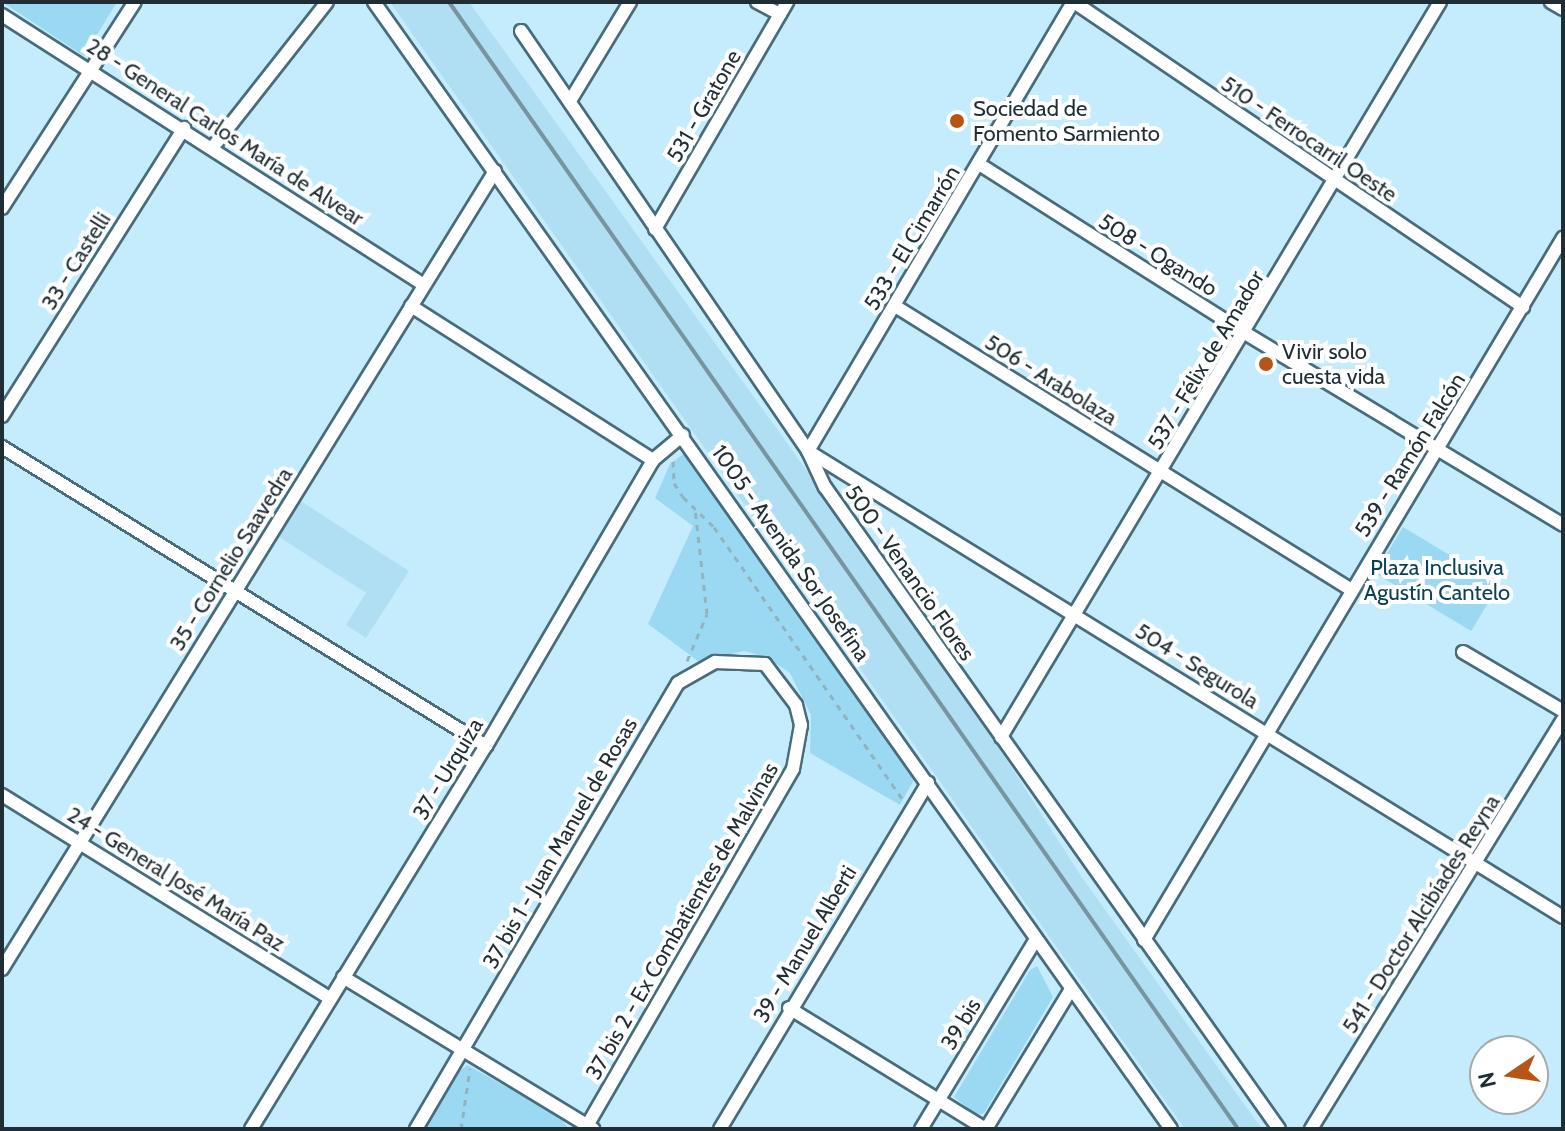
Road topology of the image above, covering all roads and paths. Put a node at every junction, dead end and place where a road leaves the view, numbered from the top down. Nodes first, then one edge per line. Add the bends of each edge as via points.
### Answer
1 (135, 2) edge
2 (327, 2) edge
3 (374, 2) edge
4 (630, 2) edge
5 (757, 2) edge
6 (787, 2) edge
7 (1073, 2) edge
8 (1440, 2) edge
9 (1551, 2) edge
10 (1563, 9) edge
11 (780, 14) junction
12 (2, 15) edge
13 (521, 31) dead end
14 (92, 70) junction
15 (570, 101) junction
16 (184, 128) junction
17 (213, 147) junction
18 (979, 164) junction
19 (495, 171) junction
20 (1336, 183) junction
21 (2, 208) edge
22 (655, 229) junction
23 (1563, 238) edge
24 (424, 285) junction
25 (411, 306) junction
26 (895, 306) junction
27 (1523, 307) junction
28 (1245, 333) junction
29 (2, 416) edge
30 (678, 439) junction
31 (2, 447) edge
32 (808, 451) junction
33 (1437, 451) junction
34 (653, 460) junction
35 (1163, 473) junction
36 (695, 508) junction
37 (1563, 525) edge
38 (1350, 589) junction
39 (234, 591) junction
40 (1078, 615) junction
41 (1463, 652) dead end
42 (678, 683) junction
43 (1563, 711) edge
44 (1563, 720) edge
45 (1267, 734) junction
46 (1001, 737) junction
47 (486, 746) junction
48 (928, 783) junction
49 (2, 795) edge
50 (910, 808) junction
51 (79, 844) junction
52 (1476, 867) junction
53 (1563, 917) edge
54 (1036, 939) junction
55 (1144, 940) junction
56 (2, 969) edge
57 (343, 977) junction
58 (1071, 989) junction
59 (330, 998) junction
60 (789, 1008) junction
61 (467, 1054) junction
62 (939, 1098) junction
63 (588, 1128) edge
64 (251, 1129) edge
65 (416, 1129) edge
66 (461, 1129) edge
67 (720, 1129) edge
68 (921, 1129) edge
69 (986, 1129) edge
70 (1171, 1129) edge
71 (1279, 1129) edge
72 (1311, 1129) edge

1 - 14 street
2 - 17 street
3 - 19 street, 1005 - Avenida Sor Josefina
4 - 15 street
5 - 11 street
6 - 11 street, 531 - Gratone
7 - 18 street, 533 - El Cimarrón
7 - 20 street, 510 - Ferrocarril Oeste
8 - 20 street, 537 - Félix de Amador
9 - 10 street
11 - 22 street, 531 - Gratone
12 - 14 street, 28 - General Carlos María de Alvear
13 - 15 street, 500 - Venancio Flores
14 - 16 street, 28 - General Carlos María de Alvear
14 - 21 street
15 - 22 street, 500 - Venancio Flores
16 - 17 street, 28 - General Carlos María de Alvear
16 - 29 street, 33 - Castelli
17 - 24 street, 28 - General Carlos María de Alvear
18 - 26 street, 533 - El Cimarrón
18 - 28 street, 508 - Ogando
19 - 24 street, 35 - Cornelio Saavedra
19 - 30 street, 1005 - Avenida Sor Josefina
20 - 27 street, 510 - Ferrocarril Oeste
20 - 28 street, 537 - Félix de Amador
22 - 32 street, 500 - Venancio Flores
23 - 27 street, 539 - Ramón Falcón
24 - 25 street, 35 - Cornelio Saavedra
25 - 34 street
25 - 39 street, 35 - Cornelio Saavedra
26 - 32 street, 533 - El Cimarrón
26 - 35 street, 506 - Arabolaza
27 - 33 street, 539 - Ramón Falcón
28 - 33 street, 508 - Ogando
28 - 35 street, 537 - Félix de Amador
30 - 34 street, 37 - Urquiza
30 - 36 path via 674,483
30 - 48 street, 1005 - Avenida Sor Josefina
31 - 39 street
32 - 40 street, 504 - Segurola
32 - 46 street, 500 - Venancio Flores via 825,487
33 - 37 street, 508 - Ogando
33 - 38 street, 539 - Ramón Falcón
34 - 47 street, 37 - Urquiza
35 - 38 street, 506 - Arabolaza
35 - 40 street, 537 - Félix de Amador
36 - 42 path via 707,614
36 - 50 path via 714,527 885,780
38 - 45 street, 539 - Ramón Falcón
39 - 47 street
39 - 51 street, 35 - Cornelio Saavedra
40 - 45 street, 504 - Segurola
40 - 46 street, 537 - Félix de Amador
41 - 43 street
42 - 61 street, 37 bis 1 - Juan Manuel de Rosas
42 - 63 street, 37 bis 2 - Ex Combatientes de Malvinas via 715,662 765,664 784,684 801,725 793,769
44 - 52 street, 541 - Doctor Alcibíades Reyna
45 - 52 street, 504 - Segurola
45 - 55 street, 539 - Ramón Falcón
46 - 55 street, 500 - Venancio Flores
47 - 57 street, 37 - Urquiza
48 - 50 street, 39 - Manuel Alberti
48 - 54 street, 1005 - Avenida Sor Josefina
49 - 51 street, 24 - General José María Paz
50 - 60 street, 39 - Manuel Alberti
51 - 56 street, 35 - Cornelio Saavedra
51 - 59 street, 24 - General José María Paz
52 - 53 street, 504 - Segurola
52 - 72 street, 541 - Doctor Alcibíades Reyna
54 - 58 street, 1005 - Avenida Sor Josefina
54 - 62 street, 39 bis
55 - 71 street, 500 - Venancio Flores
57 - 59 street, 37 - Urquiza
57 - 61 street
58 - 69 street
58 - 70 street, 1005 - Avenida Sor Josefina
59 - 64 street, 37 - Urquiza
60 - 62 street
60 - 67 street, 39 - Manuel Alberti
61 - 63 street
61 - 65 street, 37 bis 1 - Juan Manuel de Rosas
61 - 66 path
62 - 68 street, 39 bis
62 - 69 street

